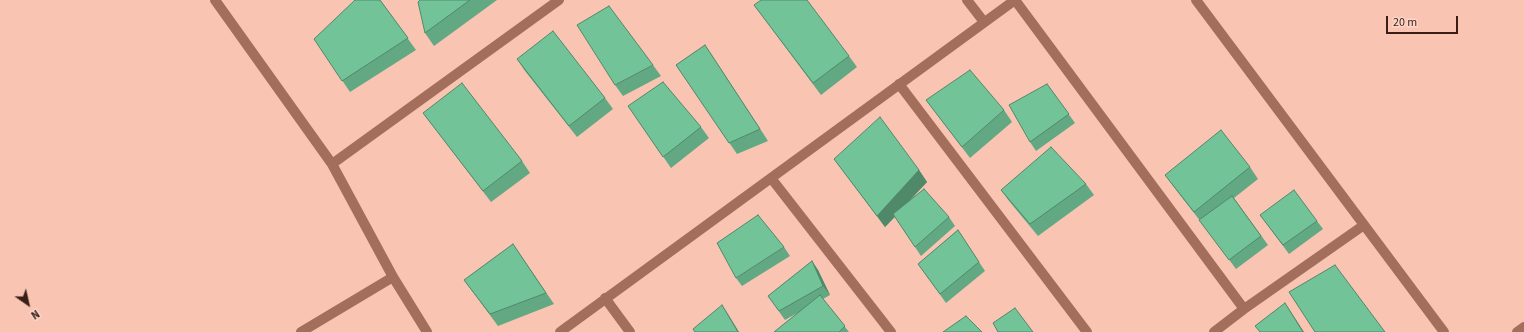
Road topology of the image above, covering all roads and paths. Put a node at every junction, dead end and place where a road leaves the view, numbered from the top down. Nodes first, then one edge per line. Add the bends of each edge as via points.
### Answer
1 (215, 0) edge
2 (559, 0) edge
3 (967, 0) edge
4 (1015, 0) edge
5 (1196, 0) edge
6 (984, 22) junction
7 (899, 84) junction
8 (332, 164) junction
9 (771, 178) junction
10 (1364, 225) junction
11 (394, 277) junction
12 (605, 298) junction
13 (1244, 309) junction
14 (1524, 327) edge
15 (301, 332) edge
16 (427, 332) edge
17 (560, 332) edge
18 (630, 332) edge
19 (891, 332) edge
20 (1087, 332) edge
21 (1214, 332) edge
22 (1444, 332) edge
23 (1517, 332) edge

1 - 8 street
2 - 8 street
3 - 6 street
4 - 6 street
4 - 13 street
5 - 10 street
6 - 7 street
7 - 9 street
7 - 20 street
8 - 11 street
9 - 12 street
9 - 19 street
10 - 13 street
10 - 22 street
11 - 15 street
11 - 16 street
12 - 17 street
12 - 18 street
13 - 21 street
14 - 23 street

